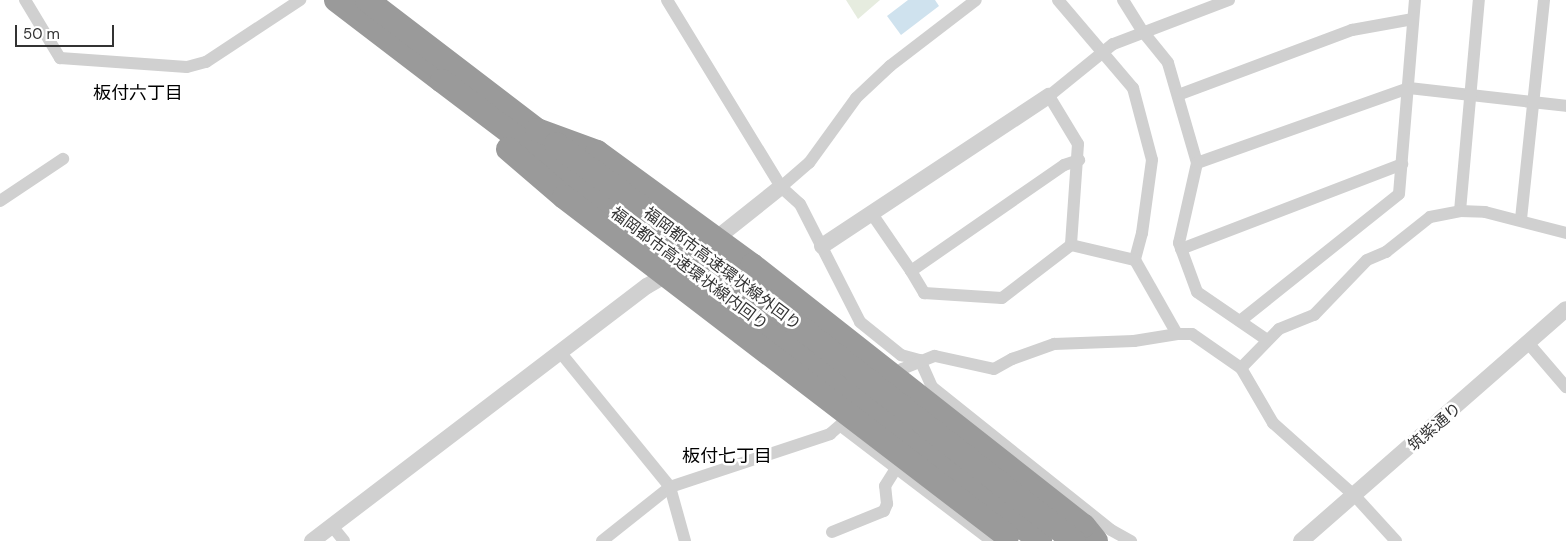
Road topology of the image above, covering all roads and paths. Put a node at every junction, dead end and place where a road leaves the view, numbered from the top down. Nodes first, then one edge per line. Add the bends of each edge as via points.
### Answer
1 (25, 0) edge
2 (300, 0) edge
3 (336, 0) edge
4 (367, 0) edge
5 (668, 0) edge
6 (976, 0) edge
7 (1058, 0) edge
8 (1124, 0) edge
9 (1229, 0) edge
10 (1415, 0) edge
11 (1479, 0) edge
12 (1544, 0) edge
13 (1206, 4) edge
14 (1414, 19) junction
15 (1144, 32) junction
16 (1104, 53) junction
17 (442, 81) junction
18 (1409, 88) junction
19 (1178, 95) junction
20 (1472, 95) junction
21 (1049, 96) junction
22 (1533, 102) junction
23 (1566, 106) edge
24 (63, 159) dead end
25 (1079, 160) junction
26 (1197, 163) junction
27 (1402, 164) junction
28 (781, 187) junction
29 (0, 201) edge
30 (1460, 211) junction
31 (872, 214) junction
32 (1521, 219) junction
33 (1566, 233) edge
34 (1070, 245) junction
35 (822, 246) junction
36 (1181, 249) junction
37 (1135, 260) junction
38 (911, 271) junction
39 (1566, 310) edge
40 (1240, 321) junction
41 (1177, 334) junction
42 (1267, 340) junction
43 (1529, 344) junction
44 (560, 352) junction
45 (920, 360) junction
46 (1241, 368) junction
47 (1566, 387) edge
48 (841, 426) junction
49 (896, 467) junction
50 (670, 487) junction
51 (1355, 496) junction
52 (332, 526) junction
53 (832, 532) dead end
54 (1085, 536) edge
55 (1006, 540) edge
56 (312, 541) edge
57 (344, 541) edge
58 (602, 541) edge
59 (685, 541) edge
60 (1040, 541) edge
61 (1131, 541) edge
62 (1301, 541) edge
63 (1396, 541) edge

1 - 2 street via 60,58 187,67 206,62
3 - 17 highway, 福岡都市高速環状線内回り
4 - 54 highway, 福岡都市高速環状線外回り, bridge
5 - 28 street
6 - 28 street via 890,66 856,98 809,163
7 - 16 street
8 - 15 street
9 - 13 street
10 - 14 street
11 - 20 street
12 - 22 street
13 - 15 street
14 - 18 street
14 - 19 street via 1352,30
15 - 16 street via 1113,44
15 - 19 street via 1168,63
16 - 21 street
16 - 37 street via 1133,88 1152,160
17 - 55 highway, bridge via 518,159 564,197
17 - 60 highway, 福岡都市高速環状線内回り, bridge
18 - 20 street
18 - 26 street
18 - 27 street
19 - 26 street
20 - 22 street
20 - 30 street
21 - 25 street via 1078,144
21 - 31 street
22 - 23 street
22 - 32 street
24 - 29 street
25 - 34 street
25 - 38 street via 1064,165
26 - 36 street via 1179,243
27 - 36 street
27 - 40 street via 1400,194
28 - 35 street via 800,204
28 - 44 street via 694,256 647,286
30 - 32 street
30 - 42 street via 1430,218 1386,252 1367,260 1314,315 1279,329
31 - 35 street
31 - 38 street
32 - 33 street
34 - 37 street
34 - 38 street via 1002,298 924,293
35 - 45 street via 860,322 901,355
36 - 40 street via 1197,292
37 - 41 street
39 - 43 street, 筑紫通り
40 - 42 street
41 - 45 street via 1134,341 1054,344 994,369 935,356
41 - 46 street via 1192,334
42 - 46 street
43 - 47 street
43 - 51 street, 筑紫通り
44 - 50 street
44 - 52 street
45 - 48 street via 902,369
45 - 61 street via 932,387 1111,530
46 - 51 street via 1273,423
48 - 49 street
48 - 50 street via 830,434
49 - 53 street via 885,486 887,504 884,511
49 - 55 street
50 - 58 street
50 - 59 street
51 - 62 street, 筑紫通り
51 - 63 street
52 - 56 street
52 - 57 street

